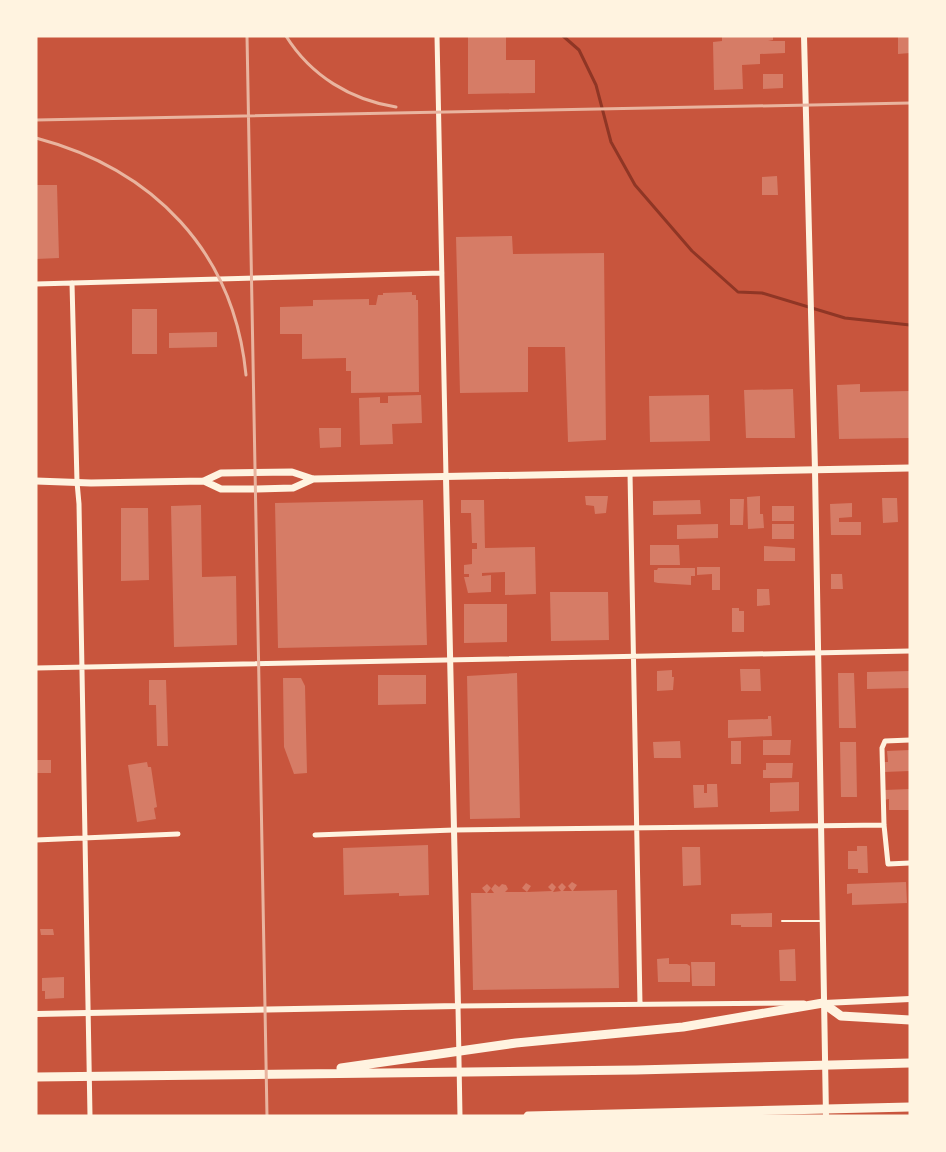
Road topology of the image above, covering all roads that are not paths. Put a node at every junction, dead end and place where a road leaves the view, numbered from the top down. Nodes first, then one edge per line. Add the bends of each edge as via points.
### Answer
1 (437, 36) edge
2 (804, 36) edge
3 (442, 273) junction
4 (72, 283) junction
5 (36, 284) edge
6 (910, 468) edge
7 (815, 470) junction
8 (630, 473) junction
9 (447, 477) junction
10 (313, 479) junction
11 (36, 481) edge
12 (204, 481) junction
13 (77, 482) junction
14 (910, 651) edge
15 (818, 652) junction
16 (634, 656) junction
17 (450, 660) junction
18 (82, 667) junction
19 (36, 668) edge
20 (910, 740) edge
21 (820, 825) junction
22 (884, 825) junction
23 (638, 828) junction
24 (454, 830) junction
25 (178, 834) dead end
26 (315, 835) dead end
27 (86, 839) junction
28 (36, 840) edge
29 (910, 864) edge
30 (782, 921) dead end
31 (822, 921) junction
32 (910, 999) edge
33 (823, 1003) junction
34 (640, 1004) junction
35 (458, 1006) junction
36 (36, 1014) edge
37 (88, 1014) junction
38 (910, 1020) edge
39 (910, 1063) edge
40 (303, 1073) junction
41 (36, 1077) edge
42 (910, 1107) edge
43 (90, 1116) edge
44 (460, 1116) edge
45 (528, 1116) edge
46 (826, 1116) edge

1 - 3 street
2 - 7 street
3 - 4 street
3 - 9 street
4 - 5 street
4 - 13 street
6 - 7 main road
7 - 8 main road
7 - 15 street
8 - 9 main road
8 - 16 street
9 - 10 main road
9 - 17 street
10 - 12 main road via 292,472 221,473
10 - 12 main road via 293,488 257,489 221,489
11 - 13 main road
12 - 13 main road
13 - 18 street
14 - 15 street
15 - 16 street
15 - 21 street
16 - 17 street
16 - 23 street
17 - 18 street
17 - 24 street
18 - 19 street
18 - 27 street
20 - 22 street via 885,741 882,748
21 - 22 street
21 - 23 street
21 - 31 street
22 - 29 street via 888,864
23 - 24 street
23 - 34 street
24 - 26 street
24 - 35 street
25 - 27 street
27 - 28 street
27 - 37 street
30 - 31 lane
31 - 33 street
32 - 33 street
33 - 34 street
33 - 38 highway via 841,1016
33 - 40 highway via 683,1027 516,1043
33 - 46 street
34 - 35 street
35 - 37 street
35 - 44 street
36 - 37 street
37 - 43 street
39 - 40 highway
40 - 41 highway
42 - 45 highway

